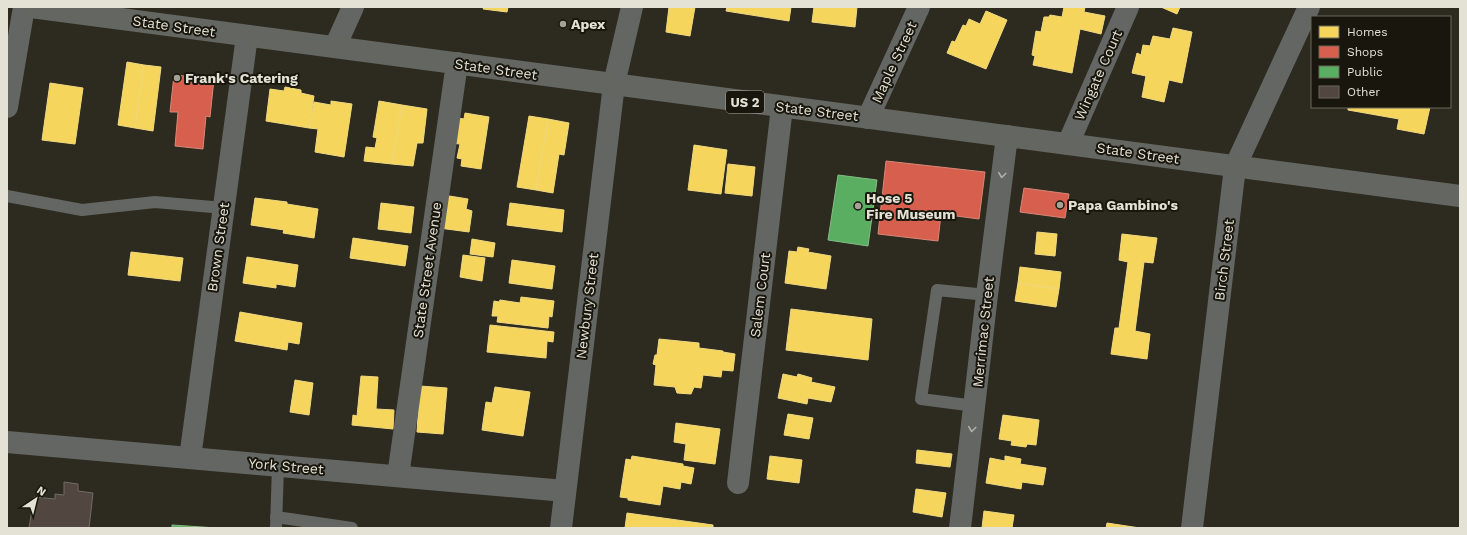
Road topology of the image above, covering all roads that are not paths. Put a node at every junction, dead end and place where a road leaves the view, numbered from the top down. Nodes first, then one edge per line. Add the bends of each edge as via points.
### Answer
1 (24, 7) edge
2 (31, 7) edge
3 (352, 7) edge
4 (632, 7) edge
5 (920, 7) edge
6 (1309, 7) edge
7 (1124, 8) edge
8 (75, 10) edge
9 (247, 36) junction
10 (335, 47) junction
11 (457, 64) junction
12 (614, 84) junction
13 (7, 107) edge
14 (782, 107) junction
15 (868, 118) junction
16 (1007, 136) junction
17 (1068, 144) junction
18 (1235, 167) junction
19 (7, 196) edge
20 (1460, 196) edge
21 (224, 208) junction
22 (987, 295) junction
23 (974, 406) junction
24 (7, 442) edge
25 (190, 458) junction
26 (278, 466) junction
27 (398, 476) junction
28 (738, 483) dead end
29 (565, 491) junction
30 (276, 523) edge
31 (315, 525) edge
32 (352, 528) edge
33 (560, 528) edge
34 (960, 528) edge
35 (1192, 528) edge

1 - 13 street
2 - 8 main road, State Street / US 2
3 - 10 street
4 - 12 street, Newbury Street
5 - 15 street, Maple Street
6 - 18 street, Birch Street
7 - 17 street, Wingate Court
8 - 9 main road, State Street / US 2
9 - 10 main road, State Street / US 2
9 - 21 street, Brown Street
10 - 11 main road, State Street / US 2
11 - 12 main road, State Street / US 2
11 - 27 street, State Street Avenue
12 - 14 main road, State Street / US 2
12 - 29 street, Newbury Street
14 - 15 main road, State Street / US 2
14 - 28 street, Salem Court
15 - 16 main road, State Street / US 2
16 - 17 main road, State Street / US 2
16 -> 22 street, Merrimac Street
17 - 18 main road, State Street / US 2
18 - 20 main road, State Street / US 2
18 - 35 street, Birch Street
19 - 21 lane via 82,210 155,202
21 - 25 street, Brown Street
22 - 23 street, Merrimac Street
22 - 23 lane via 937,290 921,399
23 -> 34 street, Merrimac Street
24 - 25 street, York Street
25 - 26 street, York Street
26 - 27 street, York Street
26 - 30 lane
27 - 29 street, York Street
29 - 33 street, Newbury Street
30 - 31 lane
31 - 32 lane

